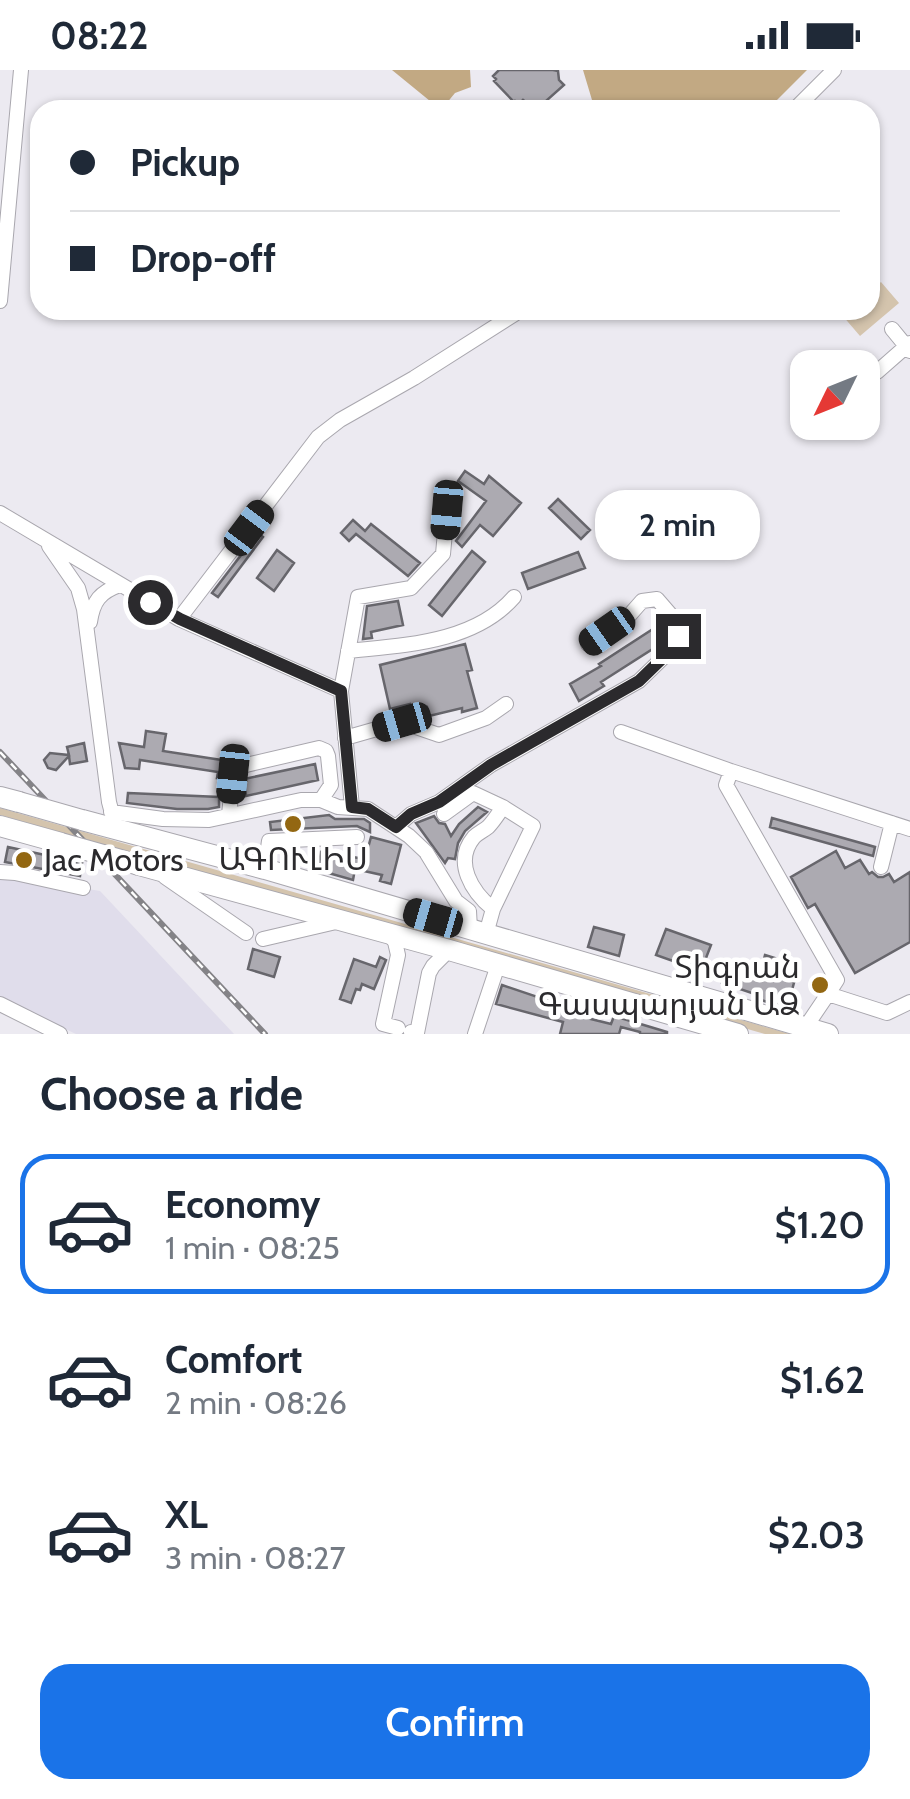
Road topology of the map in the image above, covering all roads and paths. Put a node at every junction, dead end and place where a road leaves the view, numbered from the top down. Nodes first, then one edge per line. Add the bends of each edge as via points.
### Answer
1 (21, 70) edge
2 (834, 70) edge
3 (804, 100) edge
4 (0, 216) edge
5 (6, 243) junction
6 (0, 302) edge
7 (505, 320) edge
8 (892, 330) dead end
9 (909, 347) edge
10 (880, 370) edge
11 (447, 510) dead end
12 (0, 513) edge
13 (44, 539) junction
14 (120, 585) junction
15 (514, 597) dead end
16 (180, 619) junction
17 (89, 632) junction
18 (588, 644) dead end
19 (348, 651) junction
20 (341, 691) junction
21 (506, 704) dead end
22 (620, 732) dead end
23 (345, 738) junction
24 (731, 771) junction
25 (9, 799) edge
26 (320, 800) junction
27 (110, 807) junction
28 (352, 807) junction
29 (504, 807) junction
30 (229, 814) junction
31 (444, 814) dead end
32 (82, 820) junction
33 (892, 823) junction
34 (396, 827) junction
35 (2, 828) edge
36 (910, 829) edge
37 (127, 832) junction
38 (357, 837) dead end
39 (146, 867) junction
40 (881, 867) dead end
41 (266, 869) junction
42 (0, 872) edge
43 (83, 888) dead end
44 (493, 909) junction
45 (340, 921) junction
46 (478, 932) junction
47 (246, 933) dead end
48 (388, 934) junction
49 (263, 939) dead end
50 (449, 950) junction
51 (498, 965) junction
52 (828, 994) junction
53 (0, 1004) edge
54 (909, 1004) edge
55 (805, 1028) junction
56 (405, 1030) edge
57 (60, 1034) edge
58 (475, 1034) edge
59 (738, 1034) edge
60 (828, 1034) edge

1 - 5 street
2 - 3 street
4 - 5 street
5 - 6 street
7 - 16 street via 318,437
8 - 9 street
9 - 10 street
11 - 19 street via 443,554 411,588 358,597
12 - 13 street
13 - 14 street
13 - 17 street via 78,588
14 - 16 street
14 - 17 street via 94,602
15 - 19 street via 472,626 426,642
16 - 20 street
17 - 27 street
18 - 34 street via 642,601 658,600 676,621 673,648 639,681
19 - 20 street
20 - 23 street
21 - 23 street via 439,734 402,722
22 - 24 street
23 - 28 street
24 - 33 street
24 - 52 street via 726,786 837,980
25 - 32 highway, bridge
26 - 28 street
26 - 30 street
26 - 30 street via 330,784 328,756 320,748 234,770
27 - 30 street via 163,819
27 - 32 street
27 - 37 street
28 - 34 street
29 - 31 street via 473,793
29 - 44 street via 533,826
29 - 44 street via 464,857 477,896
32 - 37 highway
33 - 36 street
33 - 40 street
34 - 46 street via 426,852
35 - 39 highway, bridge
37 - 41 highway
38 - 41 street via 269,841
39 - 45 highway
39 - 47 street
41 - 46 highway
42 - 43 street
44 - 46 street
45 - 48 highway
45 - 49 street
46 - 55 highway
48 - 50 highway
48 - 56 street via 398,954 383,1024
50 - 51 highway
50 - 56 street via 429,973 416,1033
51 - 58 street
51 - 59 highway
52 - 54 street via 887,1012
52 - 55 street
53 - 57 street
55 - 60 highway

